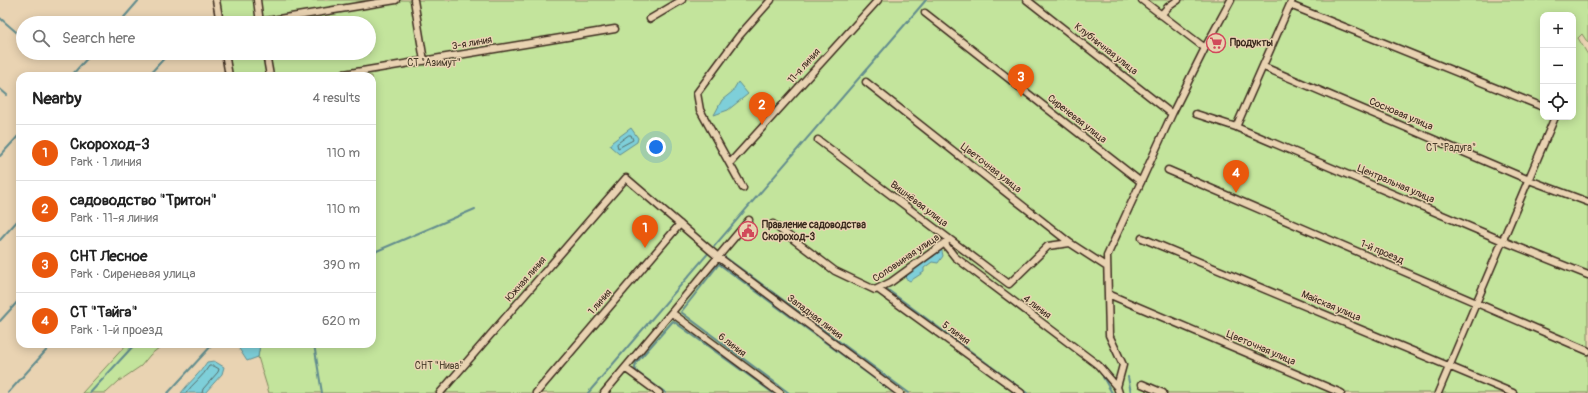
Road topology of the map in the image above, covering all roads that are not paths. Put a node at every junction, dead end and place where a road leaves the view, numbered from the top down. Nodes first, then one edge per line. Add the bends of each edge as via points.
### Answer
1 (216, 0) edge
2 (257, 0) edge
3 (396, 0) edge
4 (414, 0) edge
5 (682, 0) edge
6 (771, 0) edge
7 (878, 0) edge
8 (1027, 0) edge
9 (1142, 0) edge
10 (1178, 0) edge
11 (1231, 0) edge
12 (1291, 2) edge
13 (925, 13) dead end
14 (1161, 15) junction
15 (219, 16) edge
16 (259, 16) edge
17 (297, 16) edge
18 (650, 18) dead end
19 (614, 29) dead end
20 (1205, 48) junction
21 (226, 60) edge
22 (267, 60) edge
23 (424, 61) junction
24 (1264, 67) junction
25 (228, 72) edge
26 (269, 72) edge
27 (357, 72) edge
28 (866, 82) dead end
29 (1540, 106) edge
30 (1172, 114) junction
31 (1196, 114) dead end
32 (1554, 120) edge
33 (1236, 127) junction
34 (818, 140) dead end
35 (730, 163) junction
36 (1168, 170) dead end
37 (626, 178) joint
38 (1529, 180) junction
39 (1141, 182) junction
40 (743, 188) dead end
41 (1588, 202) edge
42 (749, 220) dead end
43 (680, 224) junction
44 (772, 224) dead end
45 (1142, 238) dead end
46 (951, 240) junction
47 (1503, 241) junction
48 (944, 243) junction
49 (1070, 243) junction
50 (718, 256) junction
51 (1107, 267) junction
52 (1588, 275) edge
53 (879, 290) junction
54 (1108, 294) junction
55 (1476, 303) junction
56 (672, 313) junction
57 (1588, 351) edge
58 (1449, 366) junction
59 (625, 368) junction
60 (1142, 384) dead end
61 (1118, 390) edge
62 (440, 393) edge
63 (536, 393) edge
64 (604, 393) edge
65 (659, 393) edge
66 (780, 393) edge
67 (900, 393) edge
68 (1021, 393) edge
69 (1163, 393) edge
70 (1341, 393) edge
71 (1438, 393) edge
72 (1513, 393) edge

1 - 15 street
2 - 16 street
3 - 17 street
4 - 23 street
5 - 18 street
6 - 35 street via 697,93 700,110
7 - 35 street, 11-я линия
8 - 30 street, Клубничная улица
9 - 14 street
10 - 14 street
11 - 20 street
12 - 24 street
12 - 29 street
13 - 39 street, Сиреневая улица
14 - 20 street
19 - 23 street, 3-я линия
20 - 30 street
21 - 25 street
22 - 26 street
23 - 27 street, 3-я линия
24 - 33 street
24 - 38 street, Сосновая улица
28 - 49 street, Цветочная улица
30 - 39 street
31 - 33 street, Центральная улица
32 - 38 street
33 - 47 street, Центральная улица
34 - 46 street, Вишнёвая улица
35 - 40 street
36 - 55 street, 1-й проезд
37 - 43 street, Западная линия
37 - 62 street, Южная линия
38 - 41 street, Сосновая улица
38 - 47 street
39 - 51 street via 1114,239
42 - 50 street
43 - 50 street, Западная линия
43 - 63 street, 1 линия
44 - 53 street, Соловьиная улица via 835,271
45 - 58 street, Майская улица
46 - 48 street, Соловьиная улица
46 - 49 street, Вишнёвая улица via 1009,284 1048,246
47 - 52 street, Центральная улица
47 - 55 street
48 - 53 street, Соловьиная улица
48 - 61 street, 4 линия via 955,257 1098,365
49 - 51 street, Цветочная улица
50 - 56 street
50 - 67 street, Западная линия
51 - 54 street
53 - 68 street, 5 линия
54 - 61 street via 1109,335 1122,365
54 - 70 street, Цветочная улица
55 - 57 street, 1-й проезд
55 - 58 street
56 - 59 street
56 - 66 street, 6 линия
58 - 71 street
58 - 72 street, Майская улица
59 - 64 street
59 - 65 street
60 - 69 street

